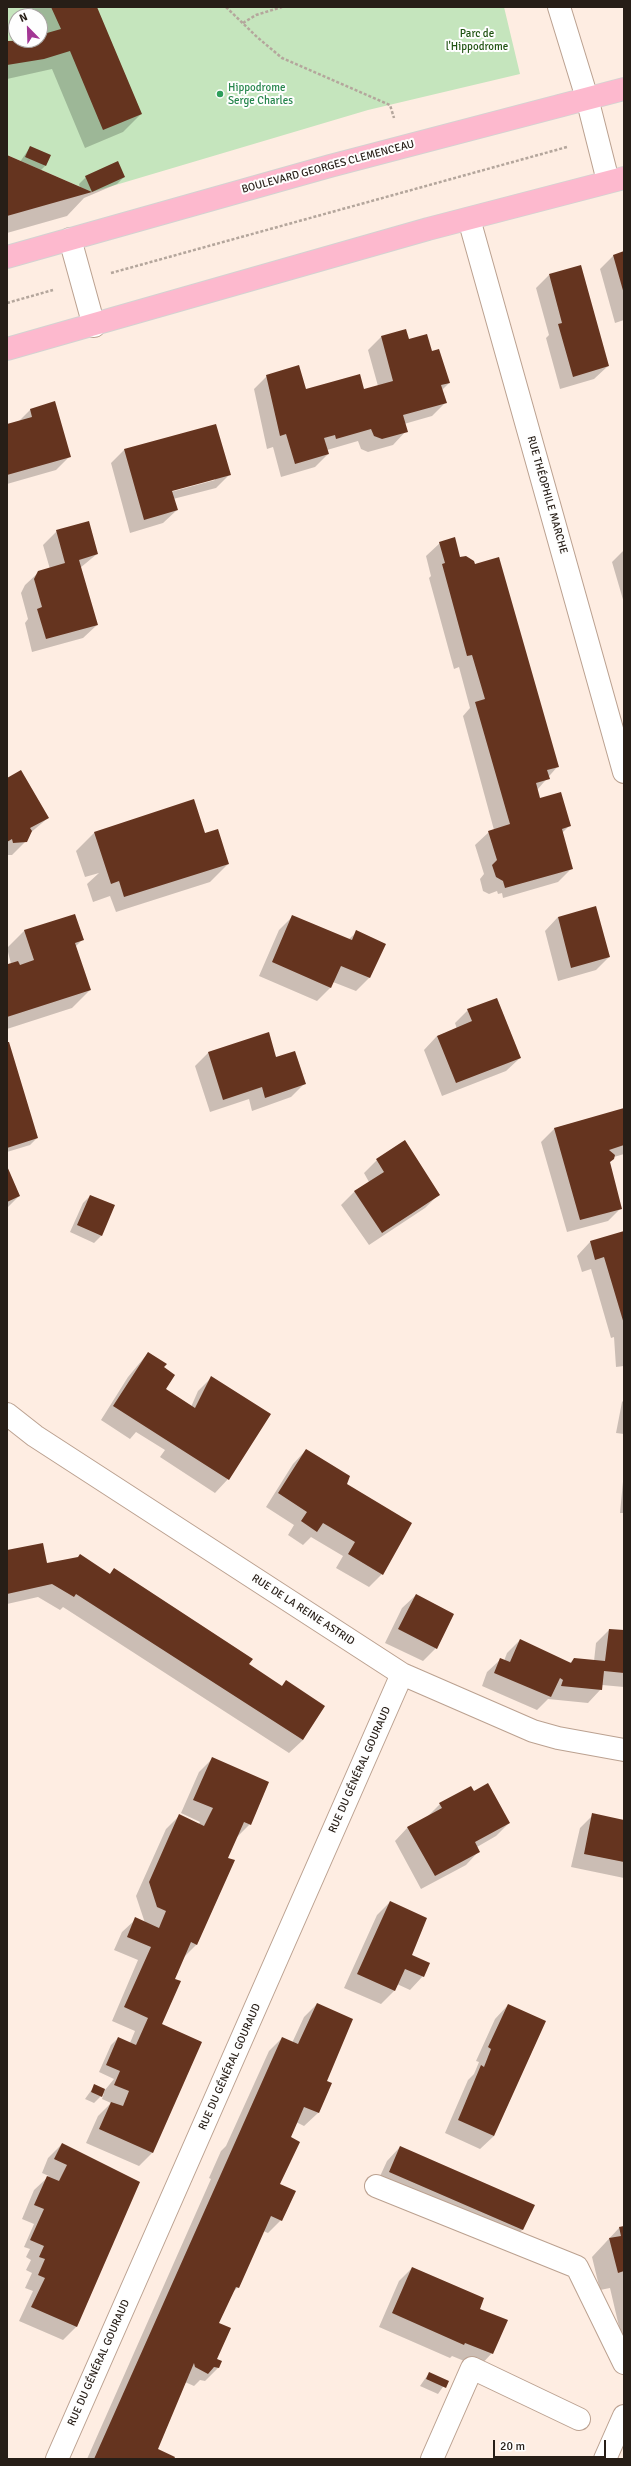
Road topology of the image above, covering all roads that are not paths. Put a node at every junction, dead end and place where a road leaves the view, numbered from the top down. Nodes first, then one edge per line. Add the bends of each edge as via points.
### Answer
1 (559, 7) edge
2 (624, 89) edge
3 (587, 98) junction
4 (616, 179) edge
5 (469, 219) junction
6 (70, 239) junction
7 (7, 257) edge
8 (94, 326) junction
9 (7, 350) edge
10 (624, 772) edge
11 (7, 1414) edge
12 (402, 1674) junction
13 (624, 1750) edge
14 (376, 2186) dead end
15 (624, 2363) edge
16 (624, 2416) edge
17 (579, 2419) dead end
18 (57, 2459) edge
19 (432, 2459) edge
20 (605, 2459) edge

1 - 3 street
2 - 3 main road, BOULEVARD GEORGES CLEMENCEAU
3 - 4 street via 597,139
3 - 6 main road, BOULEVARD GEORGES CLEMENCEAU
4 - 5 main road
5 - 8 main road
5 - 10 street, RUE THÉOPHILE MARCHE
6 - 7 main road, BOULEVARD GEORGES CLEMENCEAU
6 - 8 street
8 - 9 main road
11 - 12 street, RUE DE LA REINE ASTRID via 35,1436
12 - 13 street, RUE DE LA REINE ASTRID via 534,1731
12 - 18 street, RUE DU GÉNÉRAL GOURAUD
14 - 15 street via 577,2267
16 - 20 street
17 - 19 street via 472,2368

